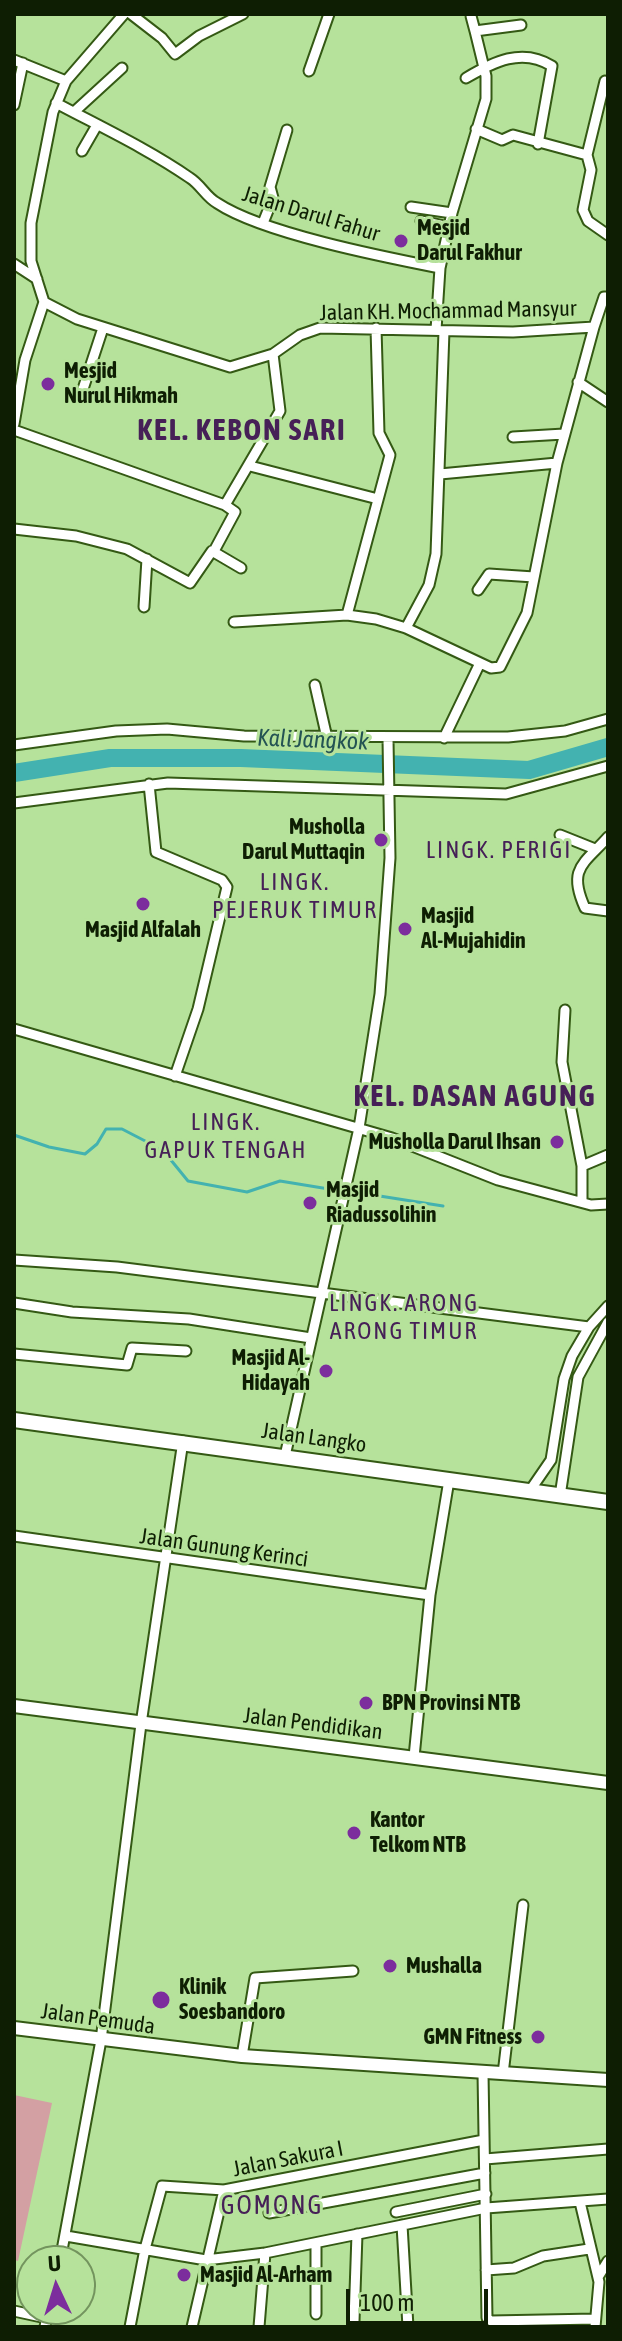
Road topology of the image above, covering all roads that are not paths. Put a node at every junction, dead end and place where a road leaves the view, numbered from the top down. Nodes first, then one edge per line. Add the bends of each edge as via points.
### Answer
1 (124, 14) edge
2 (131, 14) edge
3 (243, 14) edge
4 (329, 14) edge
5 (471, 16) dead end
6 (521, 25) dead end
7 (475, 31) junction
8 (19, 62) edge
9 (484, 66) junction
10 (122, 68) dead end
11 (309, 71) dead end
12 (466, 78) dead end
13 (66, 81) junction
14 (605, 81) dead end
15 (56, 103) junction
16 (14, 105) edge
17 (74, 112) junction
18 (97, 125) junction
19 (476, 129) junction
20 (287, 130) dead end
21 (538, 144) junction
22 (82, 151) dead end
23 (587, 155) junction
24 (411, 207) dead end
25 (452, 213) junction
26 (421, 221) dead end
27 (263, 223) junction
28 (449, 227) junction
29 (608, 235) edge
30 (14, 264) edge
31 (440, 268) junction
32 (37, 279) junction
33 (608, 297) edge
34 (44, 302) junction
35 (594, 327) junction
36 (103, 328) junction
37 (376, 328) junction
38 (440, 330) junction
39 (273, 354) junction
40 (578, 382) junction
41 (83, 389) dead end
42 (608, 402) edge
43 (14, 427) edge
44 (564, 434) junction
45 (513, 437) dead end
46 (557, 463) junction
47 (250, 466) junction
48 (440, 474) junction
49 (378, 499) junction
50 (225, 505) junction
51 (14, 529) edge
52 (214, 551) junction
53 (147, 559) junction
54 (241, 568) dead end
55 (534, 577) junction
56 (478, 590) dead end
57 (144, 607) dead end
58 (347, 615) junction
59 (234, 622) dead end
60 (406, 628) junction
61 (480, 663) junction
62 (315, 685) dead end
63 (608, 719) edge
64 (327, 738) junction
65 (444, 738) junction
66 (388, 739) junction
67 (14, 745) edge
68 (608, 766) edge
69 (149, 784) junction
70 (389, 789) junction
71 (14, 803) edge
72 (560, 835) dead end
73 (608, 837) edge
74 (595, 849) junction
75 (608, 911) edge
76 (565, 1010) dead end
77 (14, 1029) edge
78 (175, 1076) junction
79 (359, 1128) junction
80 (608, 1155) edge
81 (582, 1166) junction
82 (582, 1201) junction
83 (608, 1204) edge
84 (14, 1260) edge
85 (319, 1293) junction
86 (14, 1303) edge
87 (608, 1306) edge
88 (608, 1322) edge
89 (589, 1327) junction
90 (311, 1338) junction
91 (186, 1351) dead end
92 (14, 1354) edge
93 (14, 1420) edge
94 (183, 1441) junction
95 (285, 1456) junction
96 (449, 1480) junction
97 (529, 1492) junction
98 (560, 1496) junction
99 (608, 1502) edge
100 (14, 1536) edge
101 (165, 1558) junction
102 (430, 1595) junction
103 (14, 1706) edge
104 (141, 1724) junction
105 (414, 1757) junction
106 (608, 1783) edge
107 (523, 1905) dead end
108 (353, 1971) dead end
109 (14, 2028) edge
110 (101, 2040) junction
111 (242, 2056) junction
112 (483, 2073) junction
113 (503, 2074) junction
114 (608, 2080) edge
115 (484, 2140) junction
116 (608, 2149) edge
117 (485, 2159) junction
118 (485, 2173) junction
119 (224, 2190) junction
120 (486, 2194) junction
121 (608, 2199) edge
122 (580, 2202) junction
123 (486, 2208) junction
124 (396, 2212) dead end
125 (269, 2213) dead end
126 (402, 2225) junction
127 (357, 2234) junction
128 (66, 2236) junction
129 (316, 2243) junction
130 (64, 2245) edge
131 (145, 2249) junction
132 (589, 2249) junction
133 (265, 2253) junction
134 (206, 2260) junction
135 (608, 2261) edge
136 (486, 2270) junction
137 (602, 2280) edge
138 (316, 2314) dead end
139 (354, 2321) dead end
140 (595, 2323) edge
141 (130, 2327) edge
142 (192, 2327) edge
143 (259, 2327) edge
144 (408, 2327) edge

1 - 13 street
2 - 3 street via 175,54
4 - 11 street
5 - 7 street
6 - 7 street
7 - 9 street
8 - 13 street
8 - 16 street
9 - 12 street
9 - 19 street via 486,99
9 - 21 street via 510,57 552,66
10 - 17 street
13 - 15 street
14 - 23 street
15 - 17 street, Jalan Darul Fahur
15 - 32 street via 33,204 31,261
17 - 18 street, Jalan Darul Fahur
18 - 22 street
18 - 27 street, Jalan Darul Fahur via 190,178 215,202
19 - 21 street via 502,140 513,135
19 - 25 street
20 - 27 street
21 - 23 street
23 - 29 street via 591,170 584,217
24 - 25 street
25 - 28 street
26 - 28 street
27 - 31 street, Jalan Darul Fahur
28 - 31 street
30 - 32 street
31 - 38 street
32 - 34 street
33 - 35 street, Jalan KH. Mochammad Mansyur
34 - 36 street, Jalan KH. Mochammad Mansyur
34 - 43 street via 25,360
35 - 38 street, Jalan KH. Mochammad Mansyur
35 - 40 street
36 - 39 street, Jalan KH. Mochammad Mansyur via 230,367
36 - 41 street
37 - 38 street, Jalan KH. Mochammad Mansyur
37 - 39 street, Jalan KH. Mochammad Mansyur via 313,330
37 - 49 street via 379,433 390,455
38 - 48 street
39 - 47 street via 280,411
40 - 42 street
40 - 44 street
43 - 50 street
44 - 45 street
44 - 46 street
46 - 48 street
46 - 55 street
47 - 49 street
47 - 50 street
48 - 60 street via 433,571
49 - 58 street
50 - 52 street via 235,512
51 - 53 street via 76,536
52 - 53 street via 191,583
52 - 54 street
53 - 57 street
55 - 56 street via 489,574
55 - 61 street via 523,624 502,665
58 - 59 street
58 - 60 street
60 - 61 street
61 - 65 street
62 - 64 street
63 - 65 street via 565,731
64 - 66 street
64 - 67 street via 141,729
65 - 66 street
66 - 70 street
68 - 70 street via 506,794
69 - 70 street
69 - 71 street
69 - 78 street via 156,852 222,880 227,887 198,1009
70 - 79 street via 385,947
72 - 74 street
73 - 74 street
74 - 75 street via 578,872 585,908
76 - 81 street via 562,1062
77 - 78 street
78 - 79 street
79 - 82 street via 498,1180
79 - 85 street
80 - 81 street
81 - 82 street
82 - 83 street
84 - 85 street via 117,1267
85 - 89 street
85 - 90 street
86 - 90 street via 189,1319
87 - 89 street
88 - 98 street via 578,1377
89 - 97 street via 564,1379 551,1460
90 - 95 street
91 - 92 street via 132,1348 127,1365
93 - 94 main road, Jalan Langko
94 - 95 main road, Jalan Langko
94 - 101 street
95 - 96 main road, Jalan Langko
96 - 97 main road, Jalan Langko
96 - 102 street
97 - 98 main road, Jalan Langko
98 - 99 main road, Jalan Langko
100 - 101 street, Jalan Gunung Kerinci
101 - 102 street, Jalan Gunung Kerinci
101 - 104 street
102 - 105 street
103 - 104 street, Jalan Pendidikan
104 - 105 street, Jalan Pendidikan
104 - 110 street
105 - 106 street, Jalan Pendidikan
107 - 113 street
108 - 111 street via 255,1978
109 - 110 street, Jalan Pemuda
110 - 111 street, Jalan Pemuda
110 - 128 street
111 - 112 street, Jalan Pemuda
112 - 113 street, Jalan Pemuda
112 - 115 street
113 - 114 street, Jalan Pemuda
115 - 117 street
115 - 119 street, Jalan Sakura I
116 - 117 street
117 - 118 street
118 - 120 street
118 - 125 street
119 - 131 street, Jalan Sakura I via 162,2186
119 - 134 street
120 - 123 street
120 - 124 street
121 - 122 street
122 - 123 street
122 - 132 street
123 - 126 street
123 - 136 street
126 - 127 street
126 - 144 street
127 - 129 street
127 - 139 street
128 - 130 street
128 - 131 street
129 - 133 street
129 - 138 street
131 - 134 street
131 - 141 street
132 - 136 street
132 - 137 street
133 - 134 street
133 - 143 street
134 - 142 street
135 - 137 street
136 - 140 street via 491,2321
137 - 140 street

